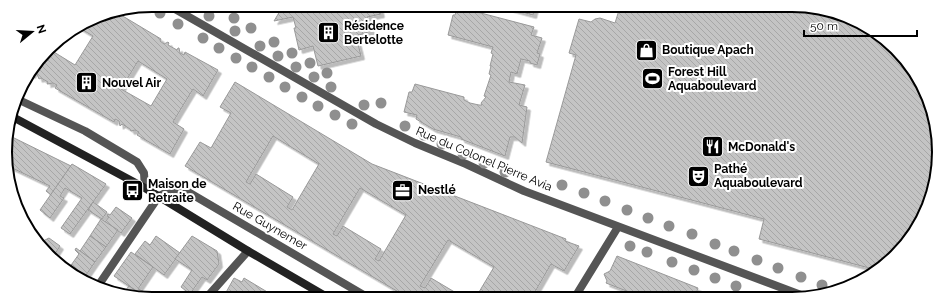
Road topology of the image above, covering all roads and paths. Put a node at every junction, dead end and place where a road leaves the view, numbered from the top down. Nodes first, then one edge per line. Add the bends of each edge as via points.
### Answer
1 (180, 12) edge
2 (22, 101) edge
3 (16, 119) edge
4 (145, 188) junction
5 (159, 196) junction
6 (618, 227) junction
7 (248, 251) junction
8 (101, 282) edge
9 (212, 292) edge
10 (318, 292) edge
11 (358, 292) edge
12 (578, 292) edge
13 (793, 292) edge

1 - 6 street, Rue du Colonel Pierre Avia via 376,124 524,191
2 - 4 street via 85,131 137,162 144,173
3 - 4 main road
4 - 5 main road
5 - 7 main road
5 - 8 street
5 - 11 street, Rue Guynemer via 171,190 183,189
6 - 12 street
6 - 13 street, Rue du Colonel Pierre Avia
7 - 9 street
7 - 10 main road

